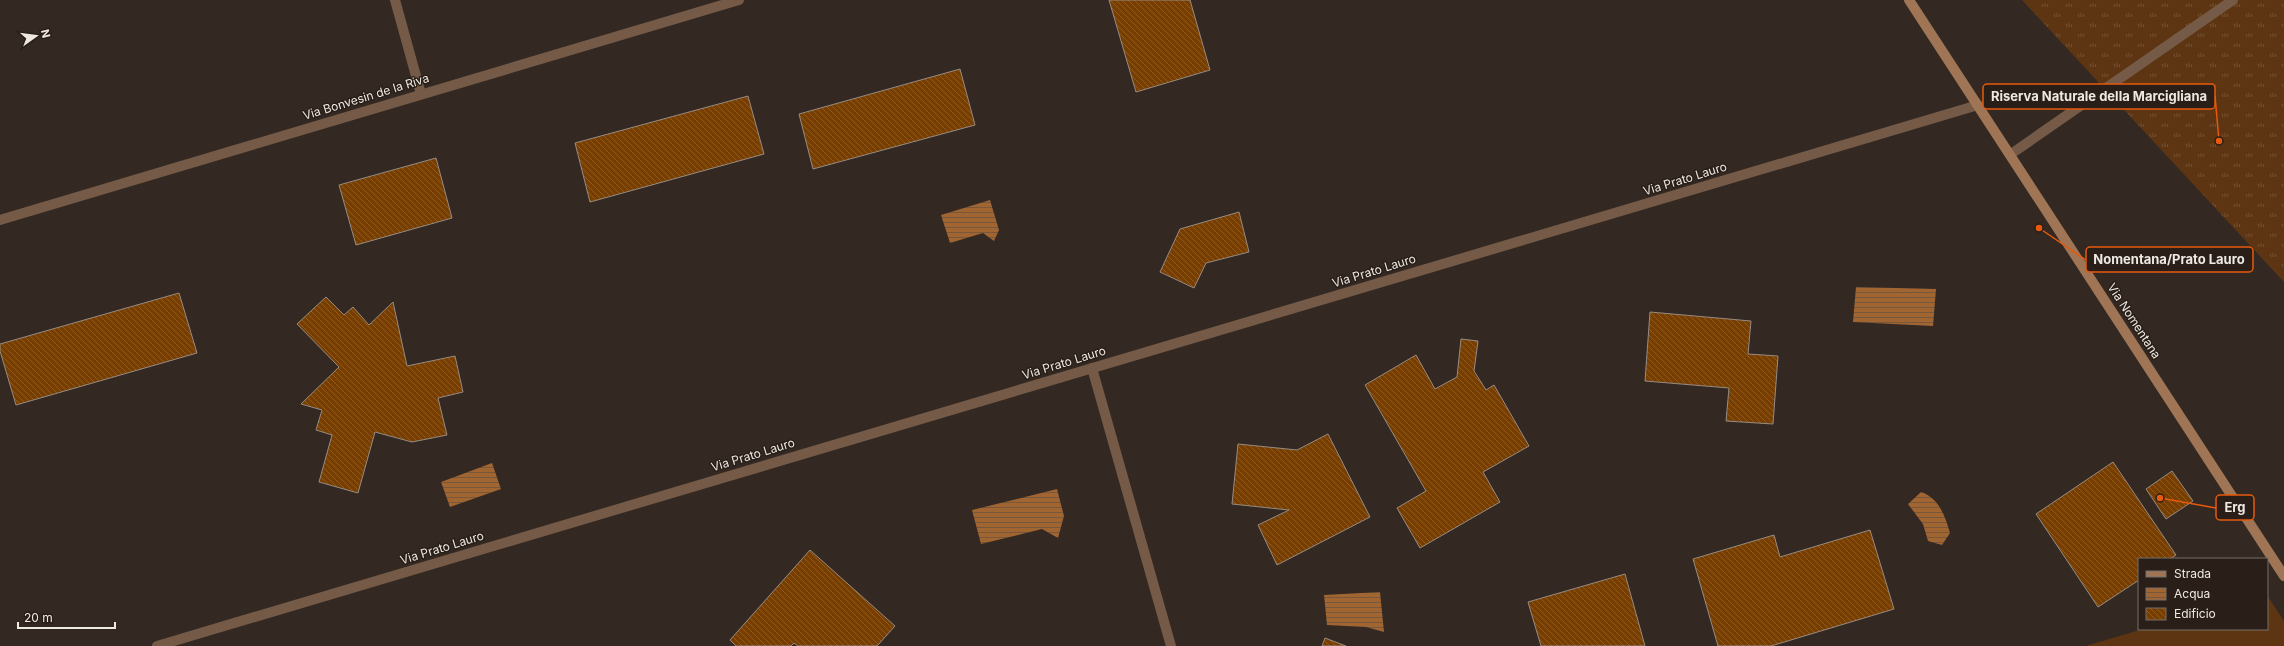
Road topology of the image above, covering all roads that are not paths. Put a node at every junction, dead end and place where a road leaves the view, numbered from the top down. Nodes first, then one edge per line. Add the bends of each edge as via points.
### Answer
1 (395, 0) edge
2 (739, 0) edge
3 (1908, 0) edge
4 (2233, 0) edge
5 (422, 94) junction
6 (1978, 106) junction
7 (2011, 154) junction
8 (0, 220) edge
9 (1092, 368) junction
10 (2284, 576) edge
11 (157, 646) edge
12 (1171, 646) edge

1 - 5 street
2 - 5 street, Via Bonvesin de la Riva
3 - 6 main road, Via Nomentana
4 - 7 street
5 - 8 street, Via Bonvesin de la Riva
6 - 7 main road, Via Nomentana
6 - 9 street, Via Prato Lauro
7 - 10 main road, Via Nomentana
9 - 11 street, Via Prato Lauro
9 - 12 street

